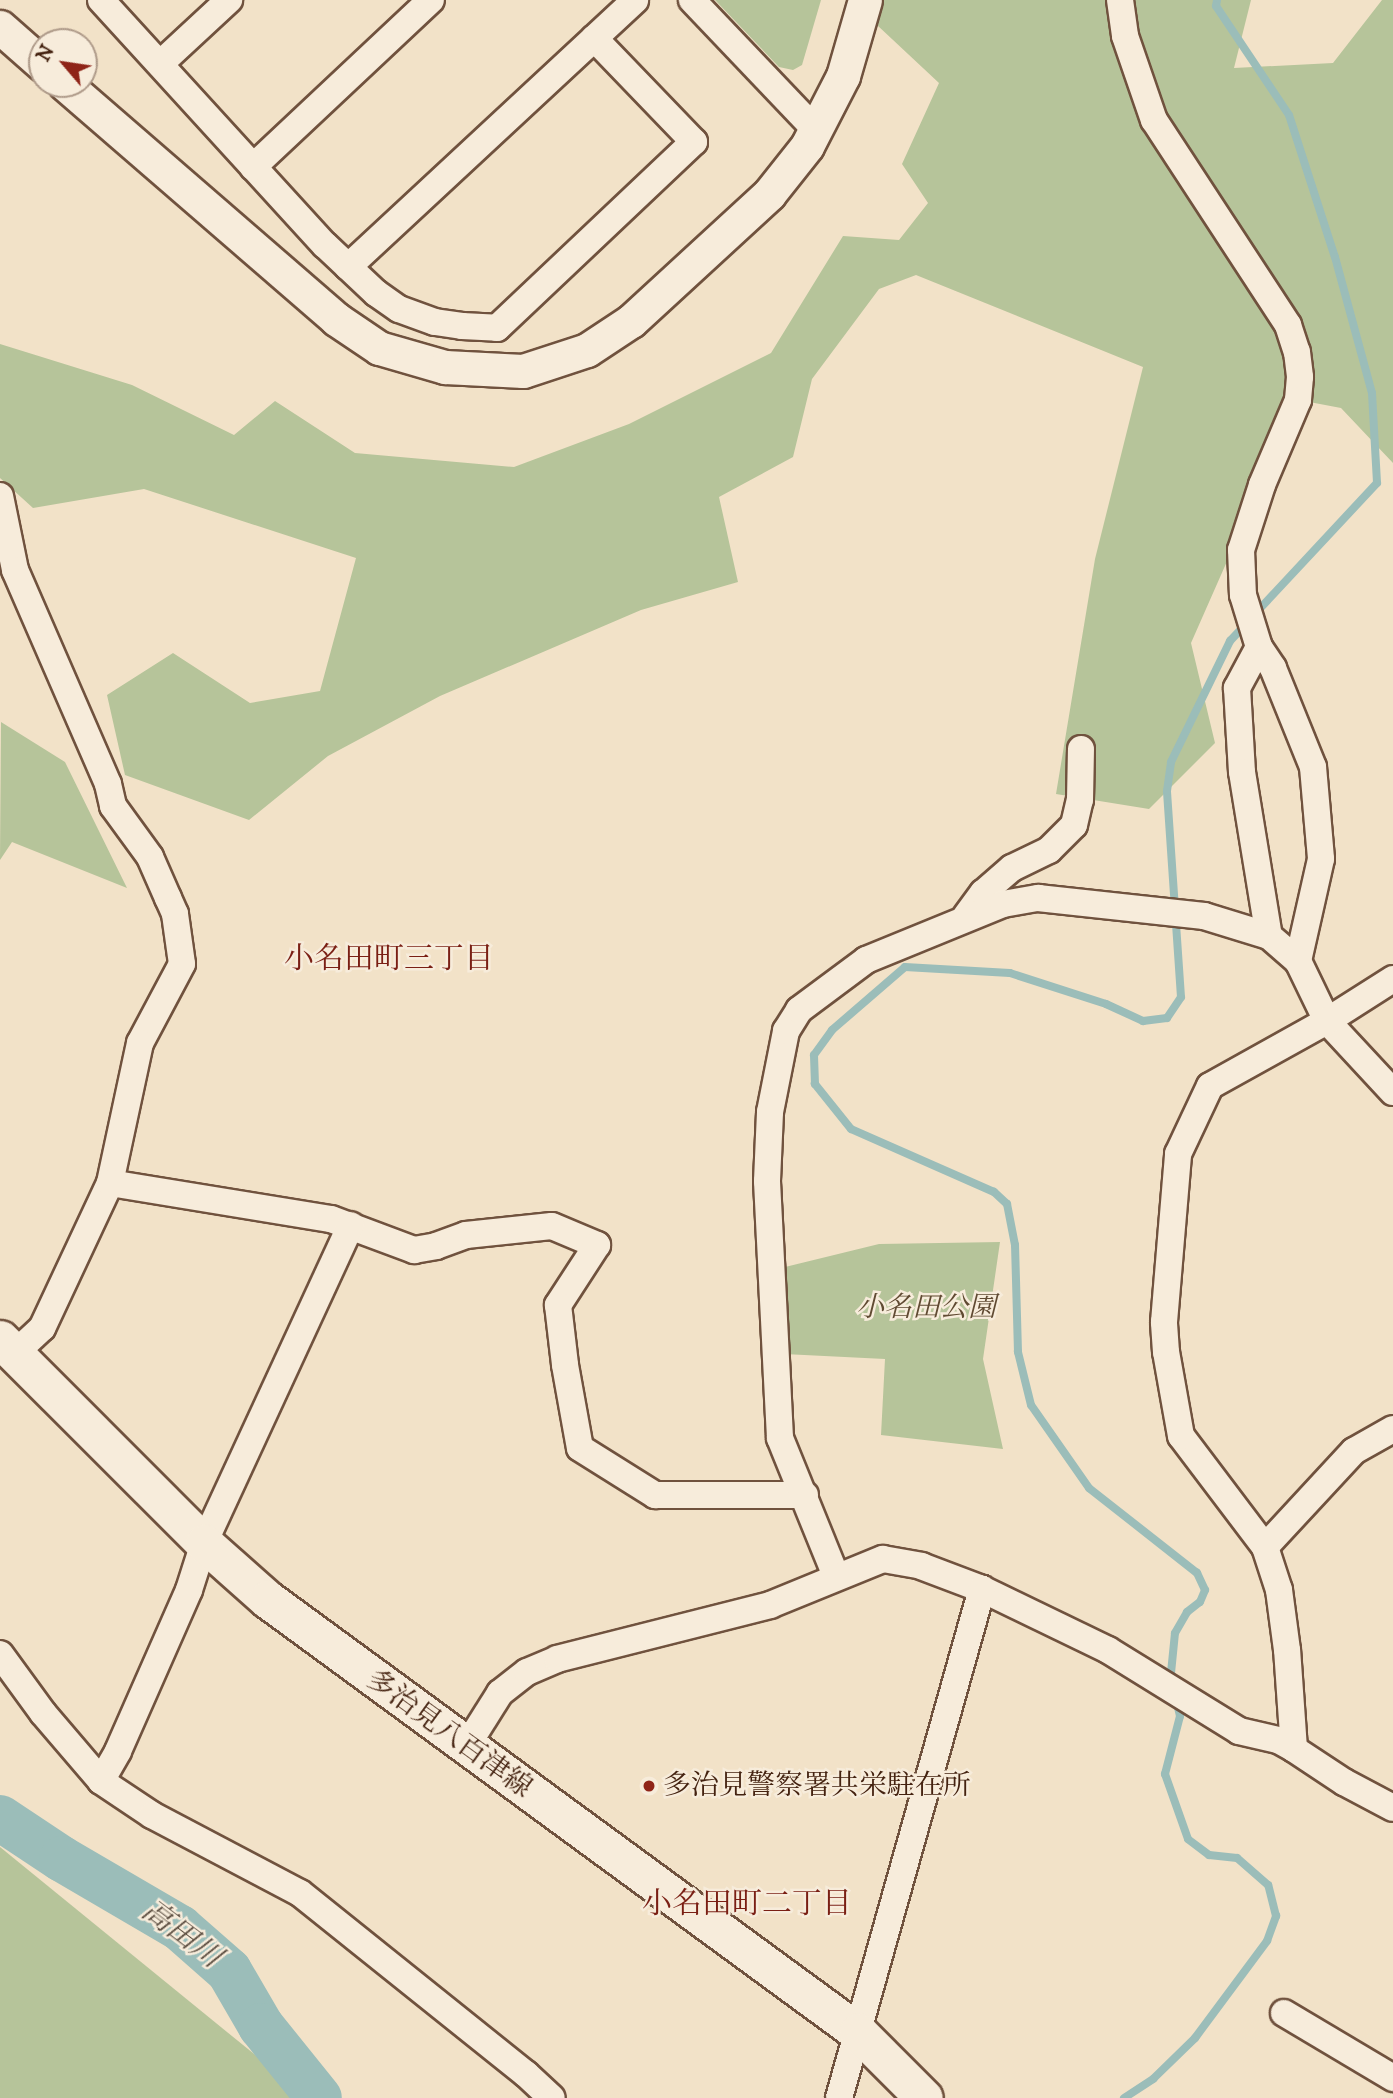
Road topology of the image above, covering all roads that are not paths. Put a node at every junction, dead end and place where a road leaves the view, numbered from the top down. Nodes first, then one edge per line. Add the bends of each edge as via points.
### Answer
1 (101, 0) edge
2 (229, 0) edge
3 (431, 0) edge
4 (635, 0) edge
5 (692, 0) edge
6 (865, 0) edge
7 (1120, 0) edge
8 (0, 27) edge
9 (594, 38) junction
10 (28, 52) edge
11 (161, 63) junction
12 (81, 98) edge
13 (816, 130) junction
14 (253, 167) junction
15 (348, 267) junction
16 (0, 496) edge
17 (1257, 642) junction
18 (1081, 749) dead end
19 (965, 918) junction
20 (1269, 936) junction
21 (1298, 961) junction
22 (1393, 979) edge
23 (1327, 1021) junction
24 (1393, 1092) edge
25 (110, 1182) junction
26 (351, 1225) junction
27 (7, 1346) edge
28 (1393, 1429) edge
29 (805, 1495) junction
30 (204, 1543) junction
31 (1265, 1547) junction
32 (836, 1576) junction
33 (982, 1589) junction
34 (0, 1654) edge
35 (466, 1747) junction
36 (1294, 1749) junction
37 (101, 1781) junction
38 (1393, 1808) edge
39 (1284, 2012) dead end
40 (858, 2032) junction
41 (1393, 2078) edge
42 (552, 2098) edge
43 (839, 2098) edge
44 (924, 2098) edge

1 - 11 street
2 - 11 street
3 - 14 street
4 - 9 street
5 - 13 street
6 - 13 street via 843,76
7 - 17 street via 1125,36 1154,120 1288,325 1297,352 1298,400 1241,550 1245,601
8 - 10 street
9 - 15 street
9 - 15 street via 694,142 497,328 435,322 399,309
11 - 14 street
12 - 13 street via 336,318 379,348 445,367 523,371 587,350 631,321 769,194
14 - 15 street
16 - 25 street via 15,570 108,784 113,806 150,857 175,914 182,964 140,1043
17 - 20 street via 1237,688 1242,772
17 - 21 street via 1273,668 1313,768 1321,859
18 - 19 street via 1080,800 1074,825 1049,850 1012,868 983,893
19 - 20 street via 1038,898 1192,914
19 - 29 street via 866,961 799,1010 786,1031 770,1112 767,1181 780,1438
20 - 21 street
21 - 23 street
22 - 23 street
23 - 24 street
23 - 31 street via 1210,1086 1178,1154 1164,1322 1181,1436
25 - 26 street
25 - 27 street via 42,1328
26 - 29 street via 414,1250 466,1235 552,1226 597,1245 558,1305 580,1448 654,1495
26 - 30 street
27 - 30 main road, 多治見八百津線
28 - 31 street via 1354,1451
29 - 32 street
30 - 35 main road, 多治見八百津線 via 267,1599
30 - 37 street via 189,1590
31 - 36 street via 1279,1590
32 - 33 street via 883,1559 921,1566
32 - 35 street via 771,1605 557,1659 527,1672 500,1693
33 - 36 street via 1108,1650 1239,1731 1278,1740
33 - 40 street
34 - 37 street
35 - 40 main road, 多治見八百津線
36 - 38 street
37 - 42 street via 152,1815 300,1893
39 - 41 street
40 - 43 street
40 - 44 main road, 多治見八百津線

